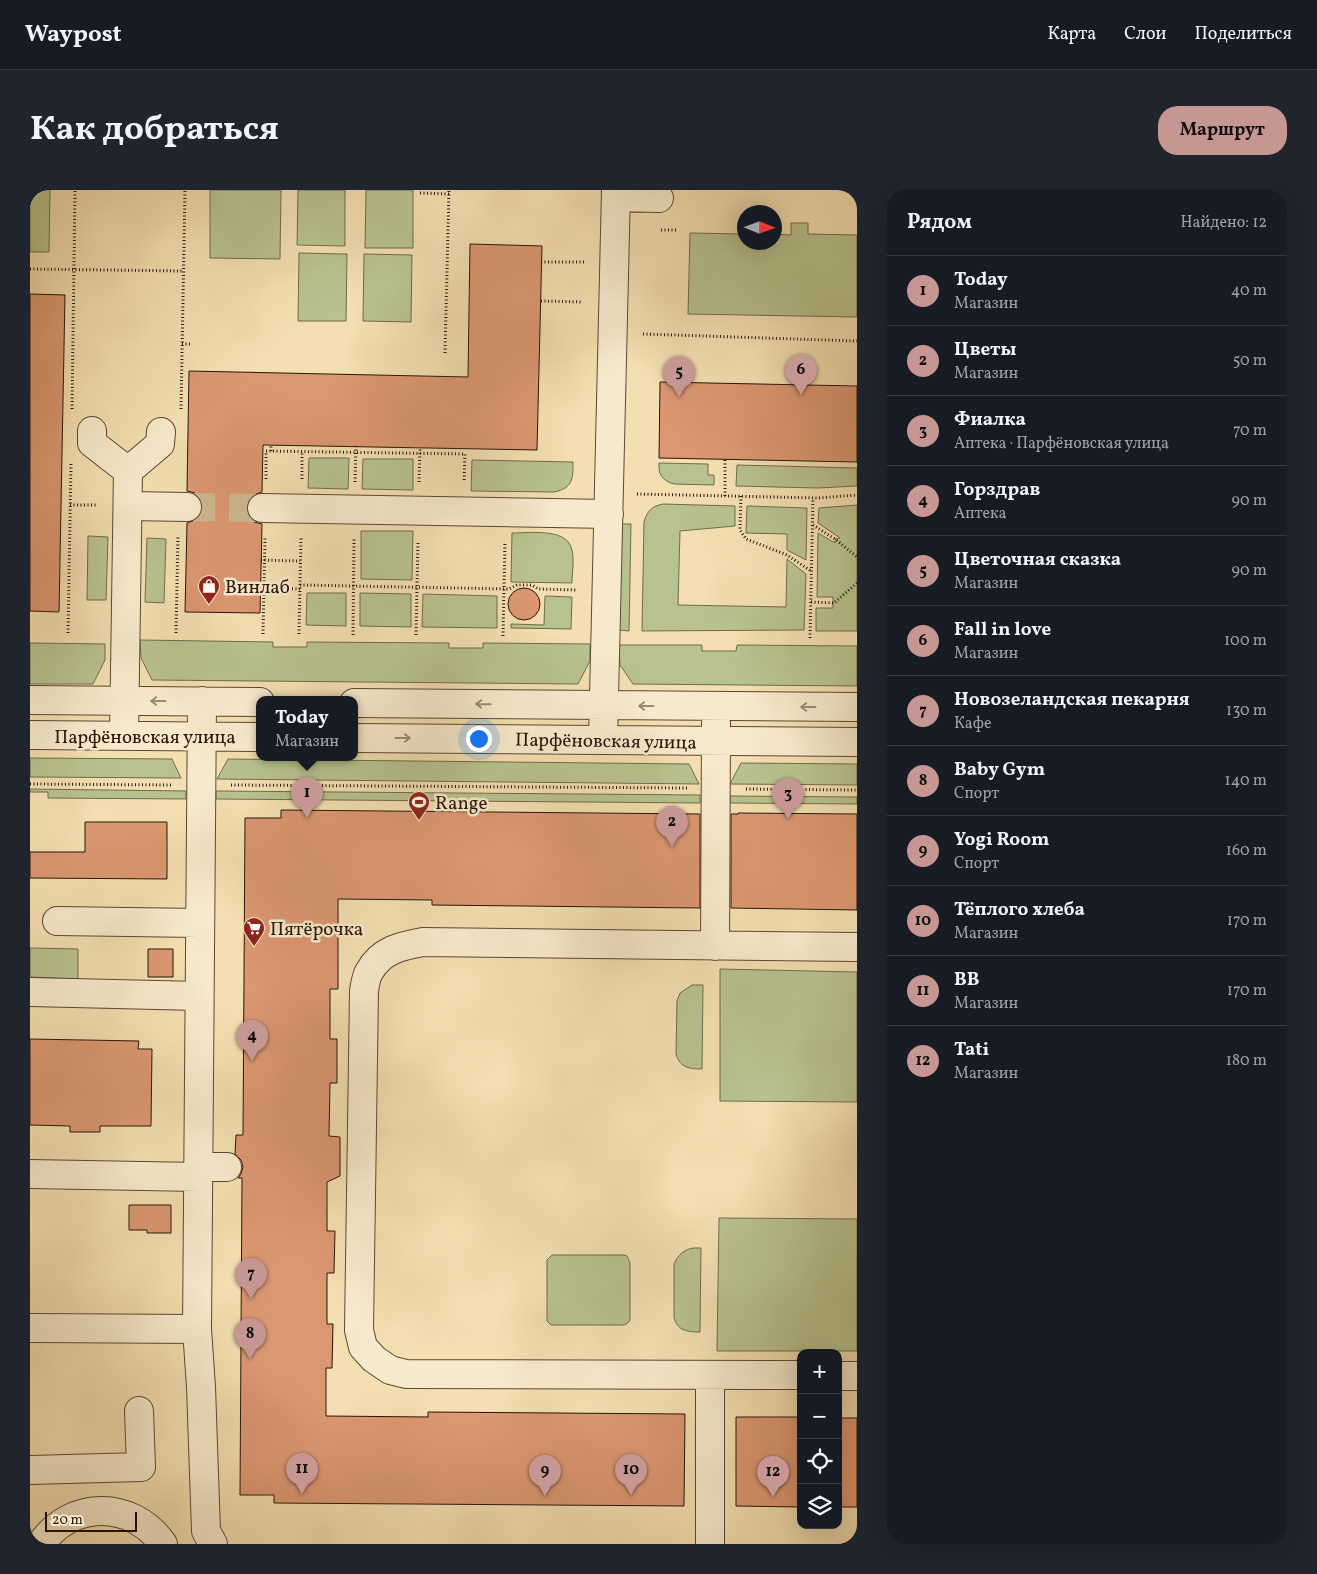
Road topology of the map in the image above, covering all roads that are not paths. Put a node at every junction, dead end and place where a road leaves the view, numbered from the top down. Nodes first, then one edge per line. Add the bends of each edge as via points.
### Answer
1 (616, 193) edge
2 (659, 198) dead end
3 (92, 431) dead end
4 (161, 432) dead end
5 (128, 471) junction
6 (609, 504) junction
7 (128, 506) junction
8 (187, 507) tunnel mouth
9 (262, 508) tunnel mouth
10 (30, 700) edge
11 (124, 701) junction
12 (202, 701) junction
13 (256, 702) edge
14 (358, 703) edge
15 (604, 706) junction
16 (716, 706) junction
17 (857, 707) edge
18 (30, 735) edge
19 (124, 736) junction
20 (202, 736) junction
21 (256, 737) edge
22 (358, 738) edge
23 (603, 740) junction
24 (716, 741) junction
25 (857, 742) edge
26 (57, 921) dead end
27 (199, 923) junction
28 (715, 946) junction
29 (857, 947) edge
30 (30, 992) edge
31 (199, 996) junction
32 (227, 1167) dead end
33 (198, 1172) junction
34 (30, 1174) edge
35 (30, 1328) edge
36 (196, 1330) junction
37 (710, 1375) junction
38 (797, 1375) edge
39 (842, 1376) edge
40 (857, 1376) edge
41 (139, 1411) dead end
42 (30, 1470) edge
43 (41, 1544) edge
44 (162, 1544) edge
45 (213, 1544) edge
46 (710, 1544) edge

1 - 2 street
1 - 6 street
3 - 5 street via 92,443
4 - 5 street via 160,444
5 - 7 street
6 - 9 street via 505,512
6 - 15 street
7 - 8 street
7 - 11 street
10 - 11 street, Парфёновская улица
12 -> 11 street, Парфёновская улица
11 - 19 street
12 - 13 street, Парфёновская улица
12 - 20 street
15 -> 14 street, Парфёновская улица
16 -> 15 street, Парфёновская улица
15 - 23 street
17 -> 16 street, Парфёновская улица
16 - 24 street
18 - 19 street, Парфёновская улица
19 - 20 street, Парфёновская улица
20 - 21 street, Парфёновская улица
20 - 27 street
22 -> 23 street, Парфёновская улица
23 - 24 street, Парфёновская улица
24 - 25 street, Парфёновская улица
24 - 28 street
26 - 27 street
27 - 31 street
28 - 29 street
28 - 37 street via 423,942 399,947 381,956 369,972 364,991 359,1330 363,1347 374,1359 390,1370 406,1374
30 - 31 street
31 - 33 street
32 - 33 street
33 - 34 street
33 - 36 street
35 - 36 street
36 - 45 street via 206,1531
37 - 38 street
37 - 46 street
39 - 40 street
41 - 42 street via 141,1467
43 - 44 street via 60,1523 76,1515 111,1511 144,1524

